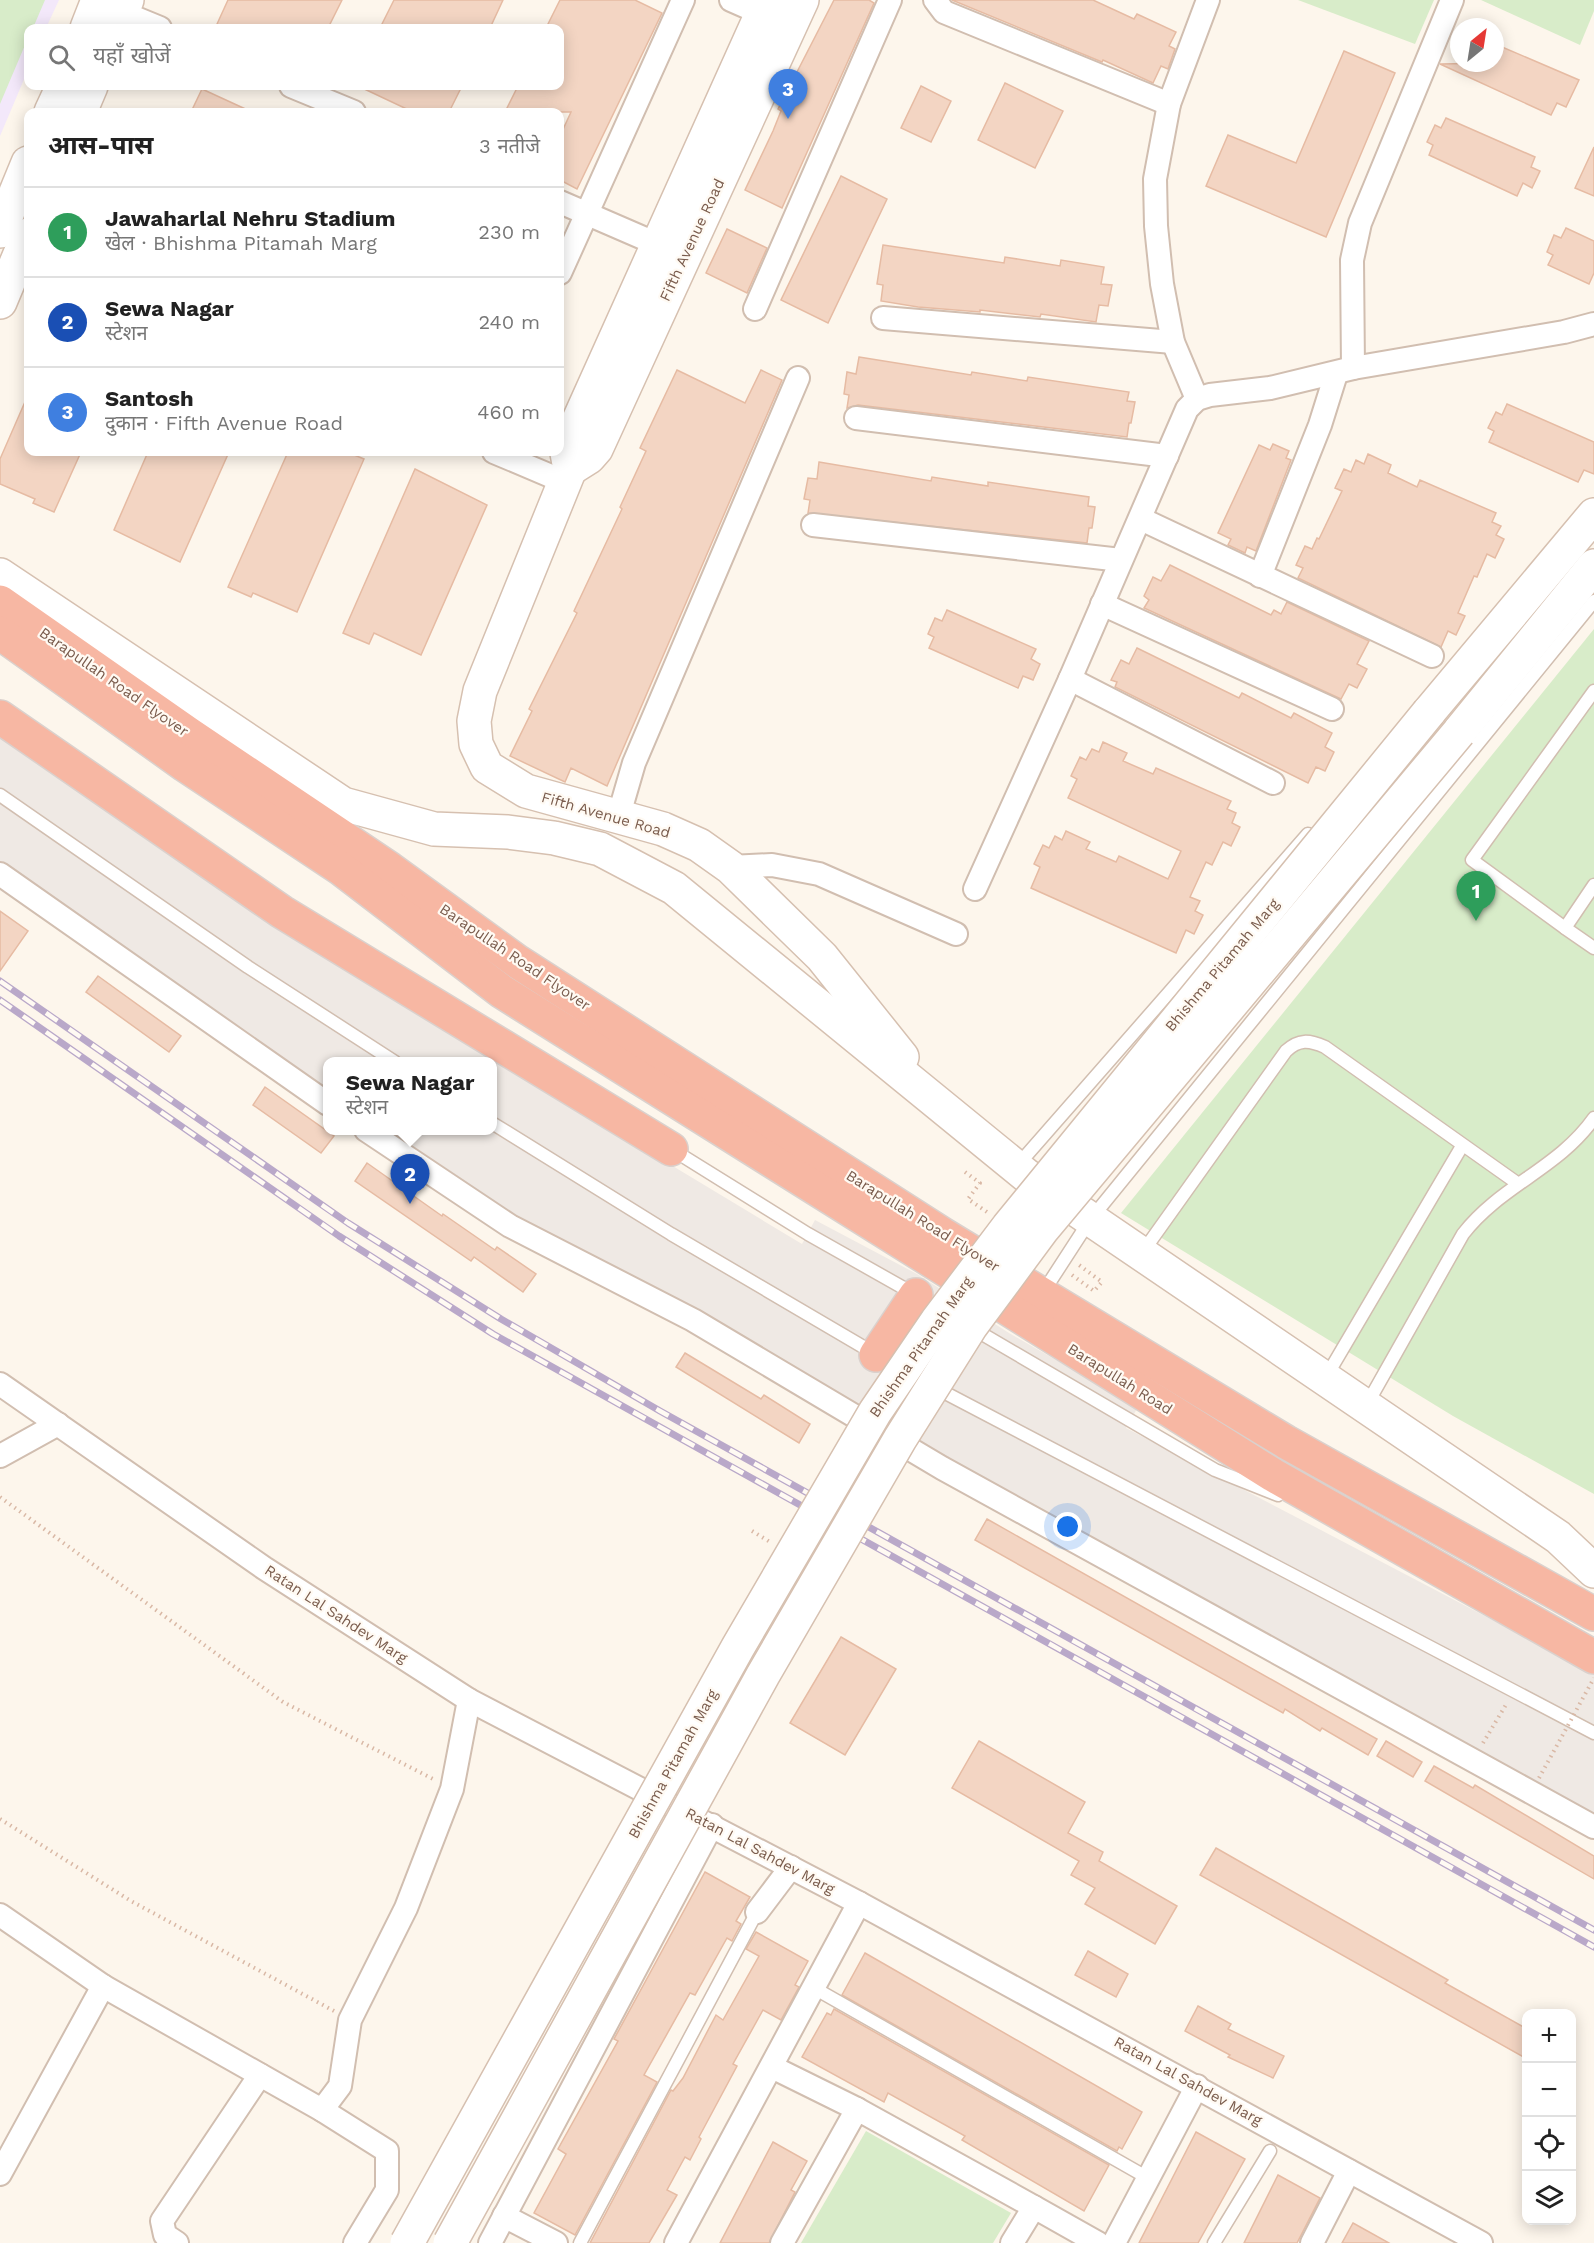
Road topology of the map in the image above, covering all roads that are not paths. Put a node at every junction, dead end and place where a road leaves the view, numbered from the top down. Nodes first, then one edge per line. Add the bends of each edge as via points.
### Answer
1 (683, 0) edge
2 (731, 0) edge
3 (891, 0) edge
4 (935, 0) edge
5 (1208, 0) edge
6 (1452, 0) edge
7 (115, 10) edge
8 (780, 10) edge
9 (93, 24) edge
10 (150, 24) edge
11 (61, 90) edge
12 (89, 90) edge
13 (301, 90) edge
14 (1169, 104) junction
15 (53, 108) edge
16 (82, 108) edge
17 (344, 108) edge
18 (24, 202) edge
19 (564, 204) edge
20 (586, 213) junction
21 (20, 240) edge
22 (657, 244) junction
23 (564, 264) edge
24 (0, 302) edge
25 (755, 309) dead end
26 (883, 318) dead end
27 (1594, 324) edge
28 (1173, 342) junction
29 (1344, 371) junction
30 (798, 378) dead end
31 (1197, 399) junction
32 (855, 418) dead end
33 (506, 456) edge
34 (1167, 456) junction
35 (568, 476) junction
36 (1594, 515) edge
37 (1141, 519) junction
38 (813, 525) dead end
39 (1121, 560) junction
40 (1594, 566) edge
41 (0, 575) edge
42 (1260, 576) junction
43 (1594, 601) edge
44 (0, 602) edge
45 (1102, 604) junction
46 (0, 633) edge
47 (1432, 656) dead end
48 (1070, 679) junction
49 (1592, 697) edge
50 (1332, 709) dead end
51 (1429, 712) junction
52 (0, 717) edge
53 (1356, 780) dead end
54 (1273, 783) dead end
55 (0, 795) edge
56 (618, 818) junction
57 (1317, 825) dead end
58 (730, 867) junction
59 (0, 874) edge
60 (1594, 885) edge
61 (975, 890) dead end
62 (1565, 928) junction
63 (956, 934) dead end
64 (1594, 948) edge
65 (577, 1038) junction
66 (387, 1057) edge
67 (551, 1076) junction
68 (654, 1087) junction
69 (323, 1101) edge
70 (936, 1101) junction
71 (1594, 1118) edge
72 (630, 1123) junction
73 (497, 1126) edge
74 (372, 1135) edge
75 (1462, 1146) junction
76 (671, 1149) joint
77 (1016, 1167) junction
78 (1517, 1183) junction
79 (1090, 1220) junction
80 (1141, 1254) junction
81 (1042, 1294) junction
82 (926, 1301) junction
83 (876, 1354) junction
84 (1325, 1379) junction
85 (0, 1384) edge
86 (1366, 1406) junction
87 (58, 1424) junction
88 (0, 1456) edge
89 (1379, 1535) junction
90 (1594, 1571) edge
91 (1594, 1614) edge
92 (1594, 1657) edge
93 (469, 1700) junction
94 (1594, 1733) edge
95 (712, 1825) junction
96 (1594, 1827) edge
97 (791, 1867) junction
98 (859, 1903) junction
99 (758, 1912) joint
100 (0, 1915) edge
101 (103, 1986) junction
102 (814, 1988) junction
103 (772, 2067) junction
104 (260, 2075) junction
105 (1197, 2086) junction
106 (857, 2109) junction
107 (322, 2110) junction
108 (1276, 2142) junction
109 (1349, 2171) junction
110 (0, 2174) edge
111 (1148, 2178) junction
112 (1034, 2207) junction
113 (504, 2216) junction
114 (177, 2243) edge
115 (354, 2243) edge
116 (407, 2243) edge
117 (450, 2243) edge
118 (490, 2243) edge
119 (555, 2243) edge
120 (580, 2243) edge
121 (676, 2243) edge
122 (782, 2243) edge
123 (1012, 2243) edge
124 (1098, 2243) edge
125 (1114, 2243) edge
126 (1215, 2243) edge
127 (1312, 2243) edge
128 (1481, 2243) edge

1 - 20 street
2 - 8 street
3 - 25 street
4 - 14 street via 944,12
5 - 14 street
6 - 29 street via 1360,223 1352,260
7 - 9 main road
7 - 10 street
8 - 22 main road, Fifth Avenue Road
8 - 35 main road, Fifth Avenue Road via 596,449
11 - 15 main road
12 - 16 main road
13 - 17 street
14 - 28 street via 1155,179 1155,226
18 - 21 main road
19 - 20 street
20 - 22 street
20 - 23 street
21 - 24 main road
22 - 35 main road, Fifth Avenue Road via 569,442
26 - 28 street
27 - 29 street
28 - 31 street
29 - 31 street
29 - 42 street
30 - 56 street via 634,763
31 - 34 street via 1186,409
32 - 34 street
33 - 35 street
34 - 37 street
35 - 56 main road, Fifth Avenue Road via 480,691 474,721 476,744 487,767 526,791
36 - 51 main road, Bhishma Pitamah Marg
37 - 39 street
37 - 42 street
38 - 39 street
39 - 45 street
40 - 117 main road, Bhishma Pitamah Marg, bridge via 1042,1230 971,1326 900,1439 763,1675
41 - 70 main road via 344,804 434,829 554,838 600,849 640,868 674,888
42 - 47 street
43 - 79 lane
44 - 81 highway, Barapullah Road Flyover via 390,869 518,962
45 - 48 street
45 - 50 street
46 - 65 highway, Barapullah Road Flyover via 185,765 340,868 501,991
48 - 54 street
48 - 61 street
49 - 62 lane via 1472,860
51 - 53 lane via 1412,717
51 - 116 main road, Bhishma Pitamah Marg, bridge via 1008,1227 875,1412 738,1647
52 - 67 highway via 282,912
55 - 66 lane via 248,967
56 - 58 main road, Fifth Avenue Road via 663,829 699,845
57 - 77 lane
58 - 63 street via 772,865 819,874
58 - 70 main road, Fifth Avenue Road via 837,974
59 - 69 street
60 - 62 lane
62 - 64 lane
65 - 67 highway
65 - 68 highway, Barapullah Road Flyover
67 - 72 highway
68 - 72 highway
68 - 89 highway, Barapullah Road via 1263,1468
70 - 77 main road
71 - 78 lane via 1568,1150
72 - 76 highway
73 - 83 lane
74 - 96 street via 510,1226 693,1320 942,1468
75 - 78 lane
75 - 80 lane via 1325,1047 1310,1041 1296,1043 1286,1051
75 - 84 lane
76 - 82 lane
77 - 79 main road
78 - 86 lane via 1478,1215 1463,1234
79 - 80 main road
79 - 81 lane
80 - 84 main road
81 - 91 highway, Barapullah Road via 1286,1443
82 - 83 highway
82 - 89 lane via 1215,1470
83 - 94 lane
84 - 86 main road
85 - 87 street, Ratan Lal Sahdev Marg
86 - 90 main road via 1558,1537
87 - 88 street
87 - 93 street, Ratan Lal Sahdev Marg via 264,1569
89 - 92 highway, Barapullah Road
93 - 95 street, Ratan Lal Sahdev Marg
93 - 107 street via 452,1789 406,1908 350,2020 340,2086
95 - 97 street, Ratan Lal Sahdev Marg
95 - 113 street
97 - 98 street, Ratan Lal Sahdev Marg
97 - 99 street
98 - 102 street
98 - 105 street, Ratan Lal Sahdev Marg
99 - 120 lane
100 - 101 street
101 - 104 street
101 - 110 street
102 - 103 street
102 - 111 lane
103 - 106 street
103 - 121 street
104 - 107 street
104 - 114 street via 162,2221 165,2235
105 - 108 street, Ratan Lal Sahdev Marg
105 - 111 street
106 - 112 street
106 - 122 street
107 - 115 street via 387,2151 387,2190
108 - 109 street, Ratan Lal Sahdev Marg
108 - 126 lane
109 - 127 street
109 - 128 street, Ratan Lal Sahdev Marg
111 - 125 street
112 - 123 street
112 - 124 street
113 - 118 street
113 - 119 street

